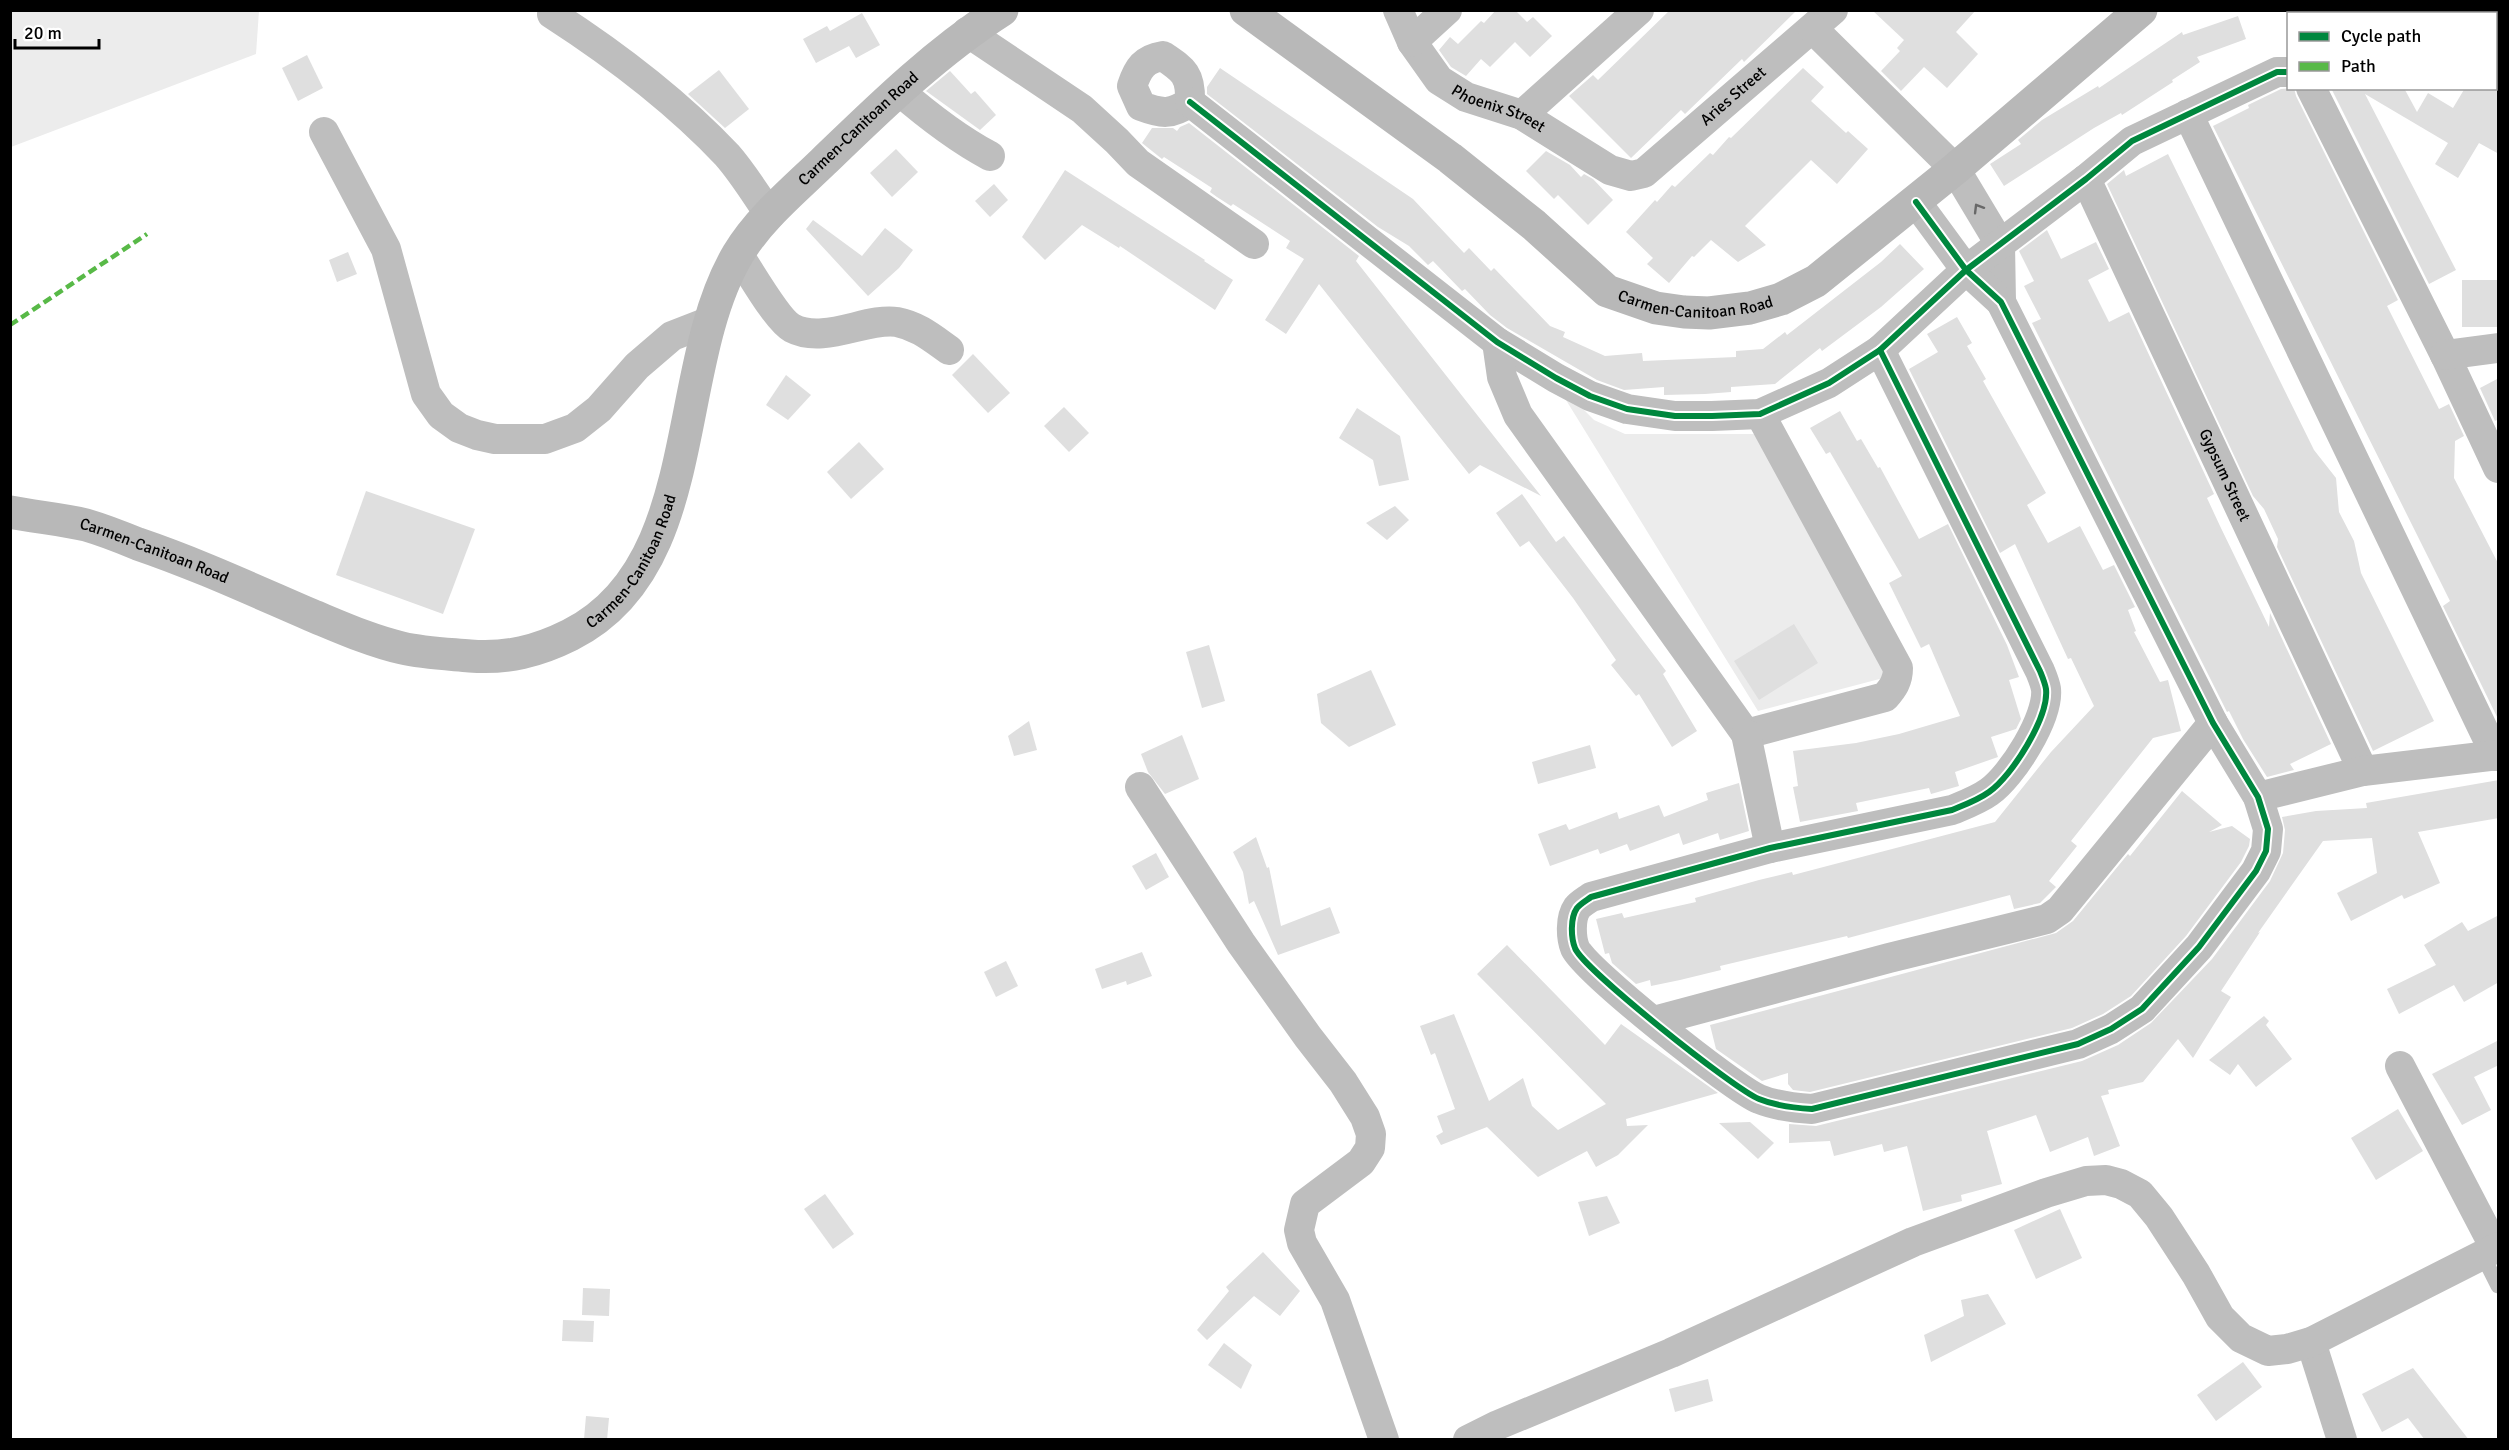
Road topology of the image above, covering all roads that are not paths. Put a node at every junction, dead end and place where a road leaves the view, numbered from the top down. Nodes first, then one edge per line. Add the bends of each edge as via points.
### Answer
1 (1002, 10) edge
2 (1246, 10) edge
3 (1398, 10) edge
4 (1447, 10) edge
5 (1639, 10) edge
6 (2141, 10) edge
7 (552, 14) dead end
8 (1823, 20) edge
9 (968, 32) junction
10 (1412, 42) junction
11 (2287, 72) edge
12 (898, 90) junction
13 (2312, 90) edge
14 (1190, 102) dead end
15 (2188, 114) junction
16 (1522, 115) junction
17 (324, 132) dead end
18 (990, 156) dead end
19 (1955, 170) junction
20 (1631, 176) joint
21 (2086, 179) junction
22 (1916, 202) junction
23 (770, 215) junction
24 (1254, 243) dead end
25 (2000, 244) junction
26 (738, 254) junction
27 (1966, 270) junction
28 (2001, 302) junction
29 (708, 322) junction
30 (1497, 342) junction
31 (2499, 348) edge
32 (949, 350) dead end
33 (1880, 350) junction
34 (2445, 355) junction
35 (1760, 414) junction
36 (2499, 468) edge
37 (10, 512) edge
38 (2213, 723) junction
39 (1746, 734) junction
40 (2497, 756) edge
41 (2363, 771) junction
42 (1140, 787) dead end
43 (2258, 797) junction
44 (1770, 848) junction
45 (1654, 1021) junction
46 (2400, 1066) dead end
47 (2492, 1250) edge
48 (2499, 1286) edge
49 (2311, 1342) junction
50 (1384, 1440) edge
51 (1468, 1440) edge
52 (2342, 1440) edge

1 - 9 main road, Carmen-Canitoan Road
2 - 22 main road, Carmen-Canitoan Road via 1450,158 1534,225 1607,291 1635,302 1709,313 1781,299 1816,281
3 - 10 street, Phoenix Street
4 - 10 street
5 - 16 street
6 - 19 main road, Carmen-Canitoan Road
7 - 23 street via 632,71 728,156
8 - 19 street
8 - 20 street, Aries Street via 1644,173
9 - 12 main road, Carmen-Canitoan Road
9 - 24 street via 1082,109 1138,164
10 - 16 street, Phoenix Street via 1439,80 1466,97
11 - 15 street via 2277,72
12 - 18 street via 929,118
12 - 23 main road, Carmen-Canitoan Road
13 - 34 street
14 - 30 street
15 - 21 street via 2132,141
15 - 40 street
16 - 20 street, Phoenix Street via 1610,170
17 - 29 street via 386,249 426,394 441,415 459,428 495,439 544,440 575,428 672,336
19 - 22 main road, Carmen-Canitoan Road
25 -> 19 street
21 - 25 street
21 - 41 street, Gypsum Street
22 - 27 street
23 - 26 main road, Carmen-Canitoan Road
25 - 27 street
25 - 28 street
26 - 29 main road, Carmen-Canitoan Road
26 - 32 street via 792,328 817,334 894,322 917,327
27 - 28 street
27 - 33 street
28 - 38 street
29 - 37 main road, Carmen-Canitoan Road via 672,488 643,564 611,608 579,631 543,648 509,656 402,648 342,628 172,556 87,525
30 - 35 street via 1590,396 1627,409 1675,416
30 - 39 street via 1502,377 1518,416
31 - 34 street
33 - 35 street via 1829,383
33 - 44 street via 2040,671 2046,689 2044,702 2034,733 2023,751 2007,777 1988,793 1952,810
34 - 36 street
35 - 39 street via 1898,669 1898,677 1885,697
38 - 43 street
38 - 45 street via 2060,910 2047,919
39 - 44 street
40 - 41 street
41 - 43 street
42 - 50 street via 1241,943 1365,1117 1371,1134 1370,1148 1361,1162 1305,1204 1299,1230 1302,1243 1335,1300
43 - 45 street via 2268,829 2265,851 2256,871 2199,946 2142,1009 2078,1044 1812,1109 1786,1107 1757,1098
44 - 45 street via 1591,897 1577,908 1573,923 1576,950 1622,996
46 - 47 street
47 - 48 lane
47 - 49 street
49 - 51 street via 2268,1352 2241,1338 2220,1317 2190,1264 2140,1194 2106,1180 2086,1181 1912,1242 1671,1353
49 - 52 street

